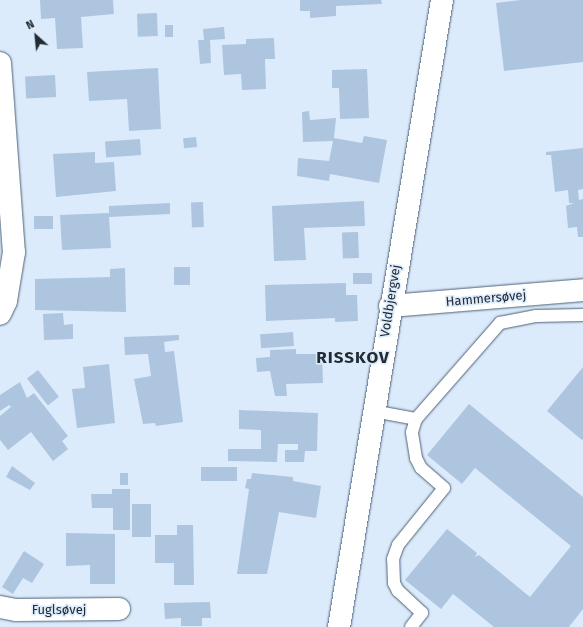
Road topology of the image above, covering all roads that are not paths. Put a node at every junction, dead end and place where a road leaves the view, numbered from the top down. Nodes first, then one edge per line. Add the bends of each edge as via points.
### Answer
1 (442, 0) edge
2 (0, 63) edge
3 (583, 290) edge
4 (390, 306) junction
5 (0, 314) edge
6 (583, 315) edge
7 (373, 412) junction
8 (416, 419) junction
9 (0, 607) edge
10 (118, 609) dead end
11 (339, 627) edge
12 (411, 627) edge

1 - 4 street, Voldbjergvej
2 - 5 street via 14,252 6,301
3 - 4 street, Hammersøvej
4 - 7 street, Voldbjergvej
6 - 8 lane via 536,316 500,323
7 - 8 lane
7 - 11 street, Voldbjergvej
8 - 12 lane via 412,432 416,458 421,468 444,488 398,545 393,559 394,582 398,591 422,613
9 - 10 street, Fuglsøvej via 16,610

